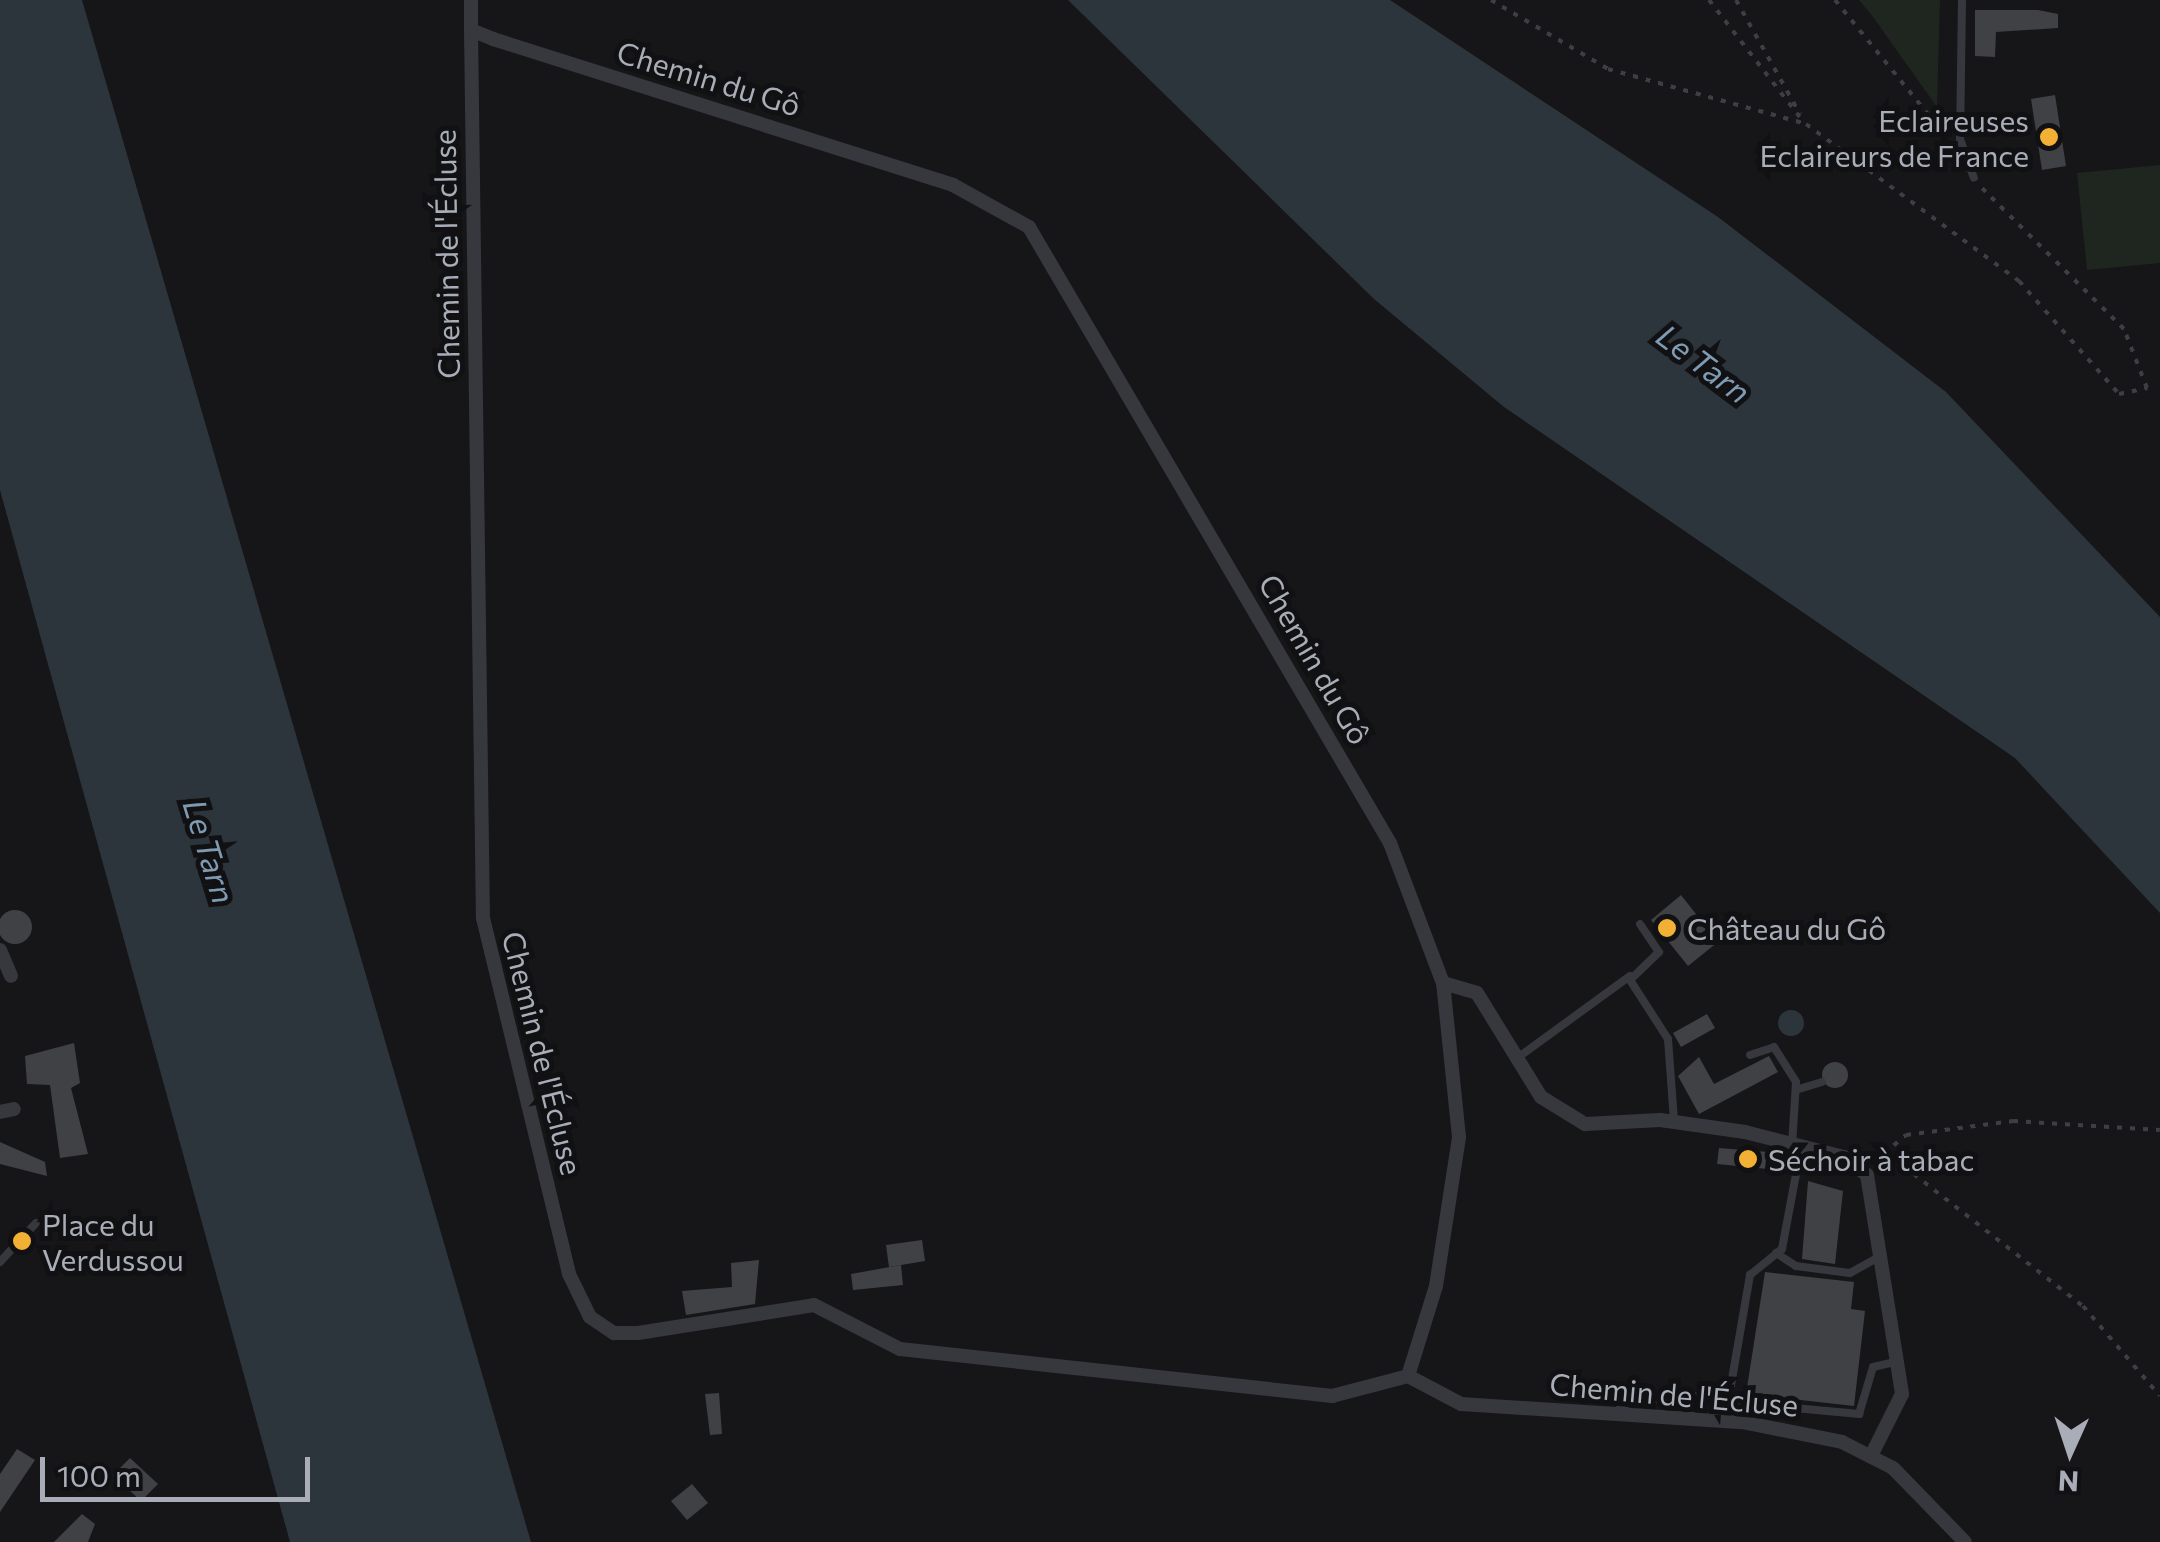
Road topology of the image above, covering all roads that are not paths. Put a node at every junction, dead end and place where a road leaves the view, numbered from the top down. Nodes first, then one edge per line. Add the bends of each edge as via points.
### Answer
1 (471, 0) edge
2 (1962, 0) edge
3 (471, 30) junction
4 (1974, 178) road end
5 (1640, 924) dead end
6 (0, 950) edge
7 (10, 976) dead end
8 (1630, 976) junction
9 (1444, 983) junction
10 (1750, 1055) dead end
11 (1516, 1058) junction
12 (1822, 1082) dead end
13 (1798, 1089) junction
14 (1674, 1122) junction
15 (1797, 1146) junction
16 (36, 1223) dead end
17 (1776, 1253) junction
18 (1877, 1258) junction
19 (0, 1262) edge
20 (1894, 1362) junction
21 (1408, 1376) junction
22 (1726, 1391) junction
23 (1612, 1414) junction
24 (1872, 1454) junction
25 (1964, 1542) edge

1 - 3 street
2 - 4 lane via 1960,139
3 - 9 street, Chemin du Gô via 953,185 1029,228 1390,843
3 - 21 street, Chemin de l'Écluse via 482,907 584,1308 626,1334 814,1305 890,1347 1332,1396
5 - 8 lane via 1659,952
6 - 7 street
8 - 11 lane
8 - 14 lane via 1668,1039
9 - 11 street via 1477,993
9 - 21 street, Chemin du Gô via 1459,1137 1436,1286
10 - 13 lane via 1774,1047
11 - 14 street via 1541,1097 1572,1120
12 - 13 lane
13 - 15 lane
14 - 15 street
15 - 17 lane
15 - 18 street via 1844,1158 1867,1175
16 - 19 lane
17 - 18 lane via 1796,1266 1850,1273
17 - 22 lane via 1750,1275
18 - 20 street
20 - 22 lane via 1873,1366 1859,1414 1742,1402
20 - 24 street via 1901,1405
21 - 23 street, Chemin de l'Écluse via 1461,1404
22 - 23 lane via 1681,1402 1636,1398
23 - 24 street, Chemin de l'Écluse via 1774,1427
24 - 25 street, Chemin de l'Écluse

